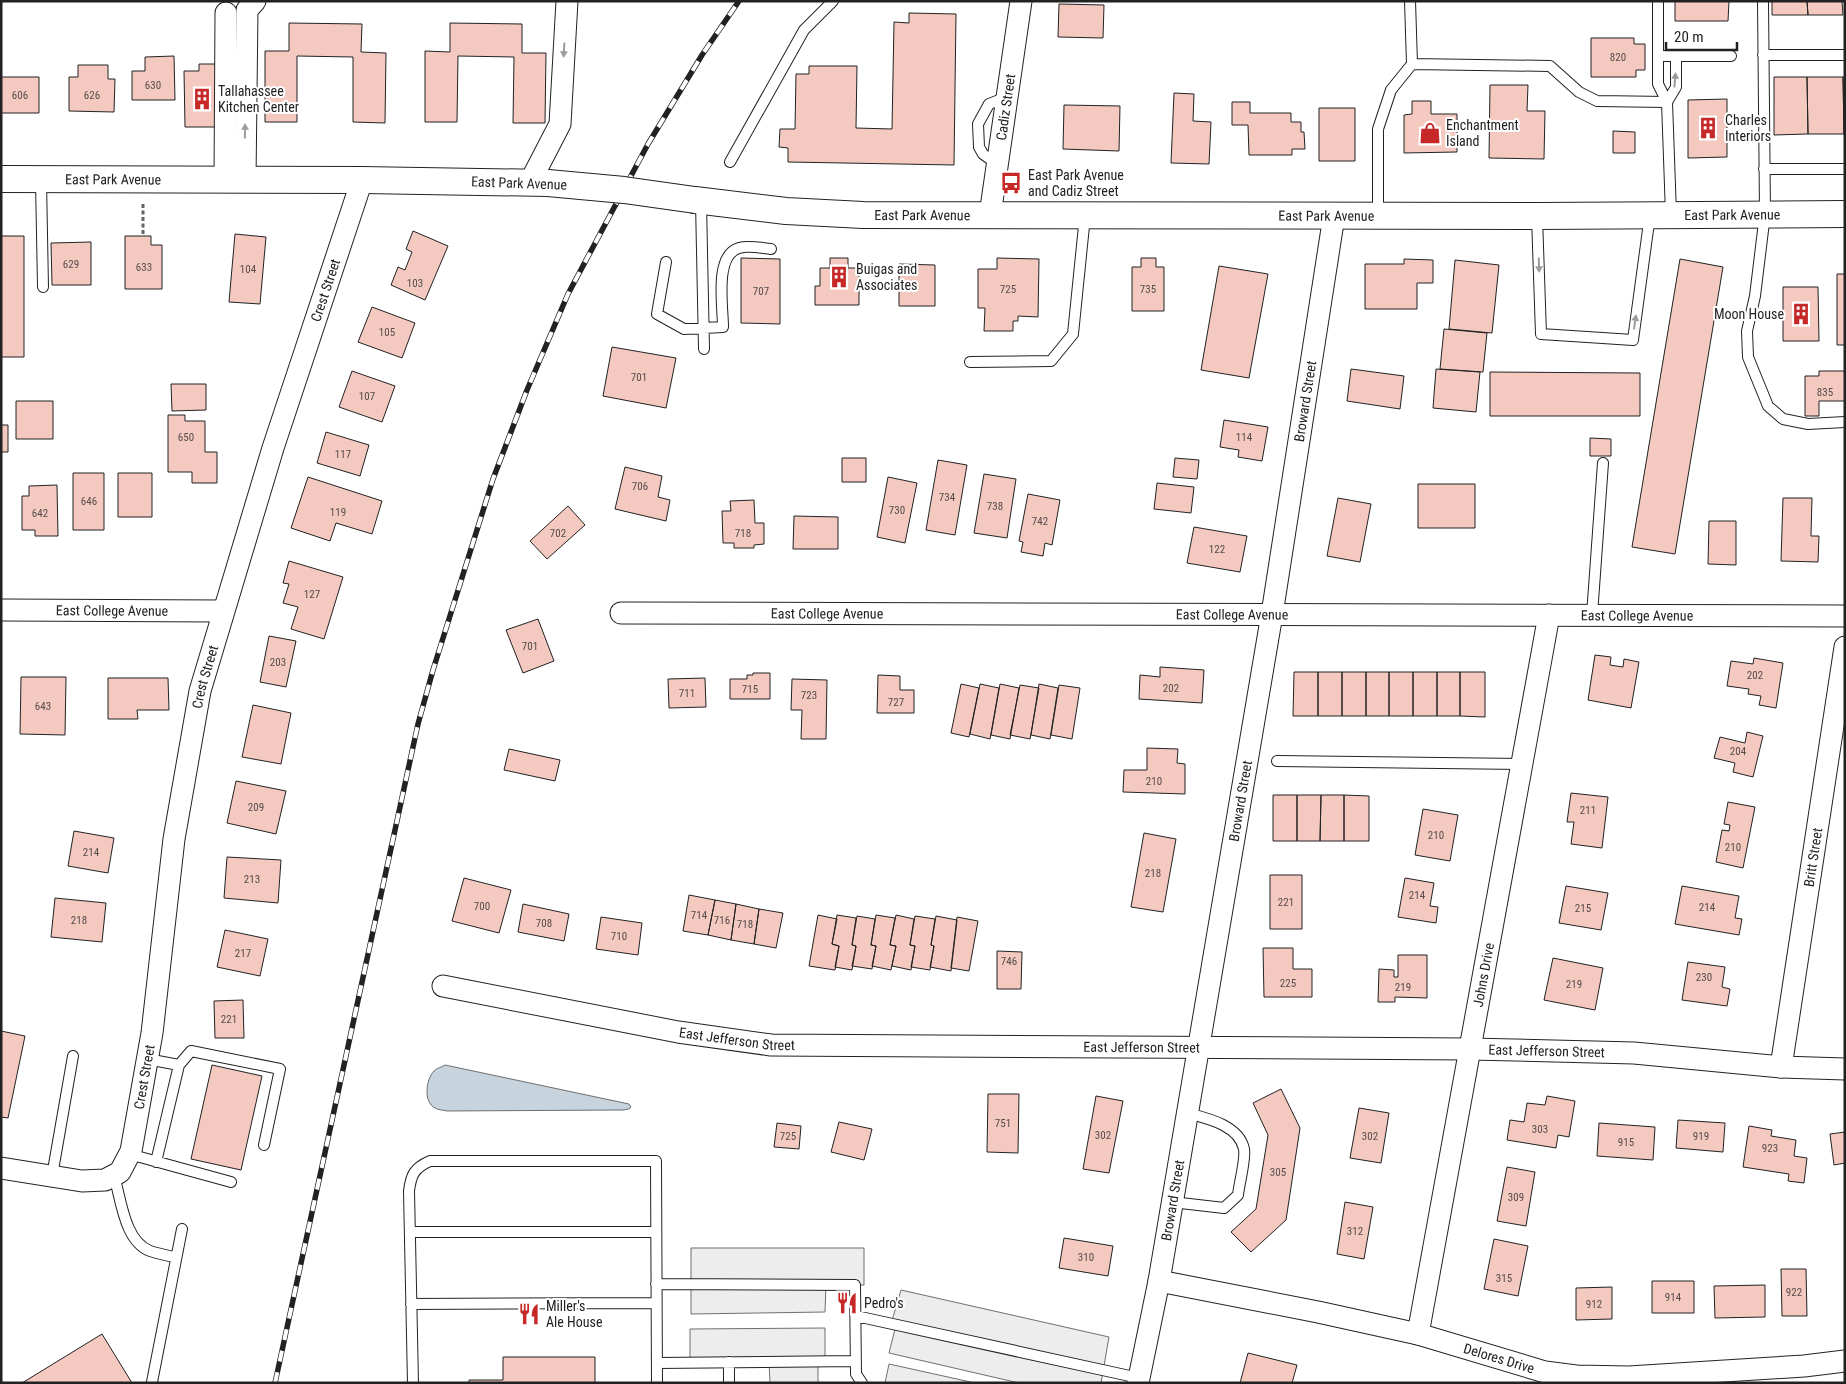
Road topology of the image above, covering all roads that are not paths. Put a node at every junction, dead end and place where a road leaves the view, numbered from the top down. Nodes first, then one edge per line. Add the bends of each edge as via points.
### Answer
1 (255, 1) edge
2 (567, 1) edge
3 (833, 1) edge
4 (1021, 1) edge
5 (1410, 1) edge
6 (1658, 1) edge
7 (1763, 1) edge
8 (226, 13) dead end
9 (1763, 55) junction
10 (1845, 55) edge
11 (1658, 56) junction
12 (1676, 56) junction
13 (1731, 56) dead end
14 (1412, 64) junction
15 (1667, 102) junction
16 (730, 162) dead end
17 (1764, 169) junction
18 (1845, 169) edge
19 (1, 179) edge
20 (41, 179) junction
21 (235, 180) junction
22 (362, 180) junction
23 (539, 183) junction
24 (698, 201) junction
25 (990, 214) junction
26 (1661, 214) junction
27 (1765, 214) junction
28 (1845, 214) edge
29 (1085, 215) junction
30 (1334, 216) junction
31 (1378, 216) junction
32 (1537, 216) junction
33 (771, 249) dead end
34 (666, 262) dead end
35 (42, 287) dead end
36 (703, 328) junction
37 (704, 348) dead end
38 (970, 362) dead end
39 (1845, 422) edge
40 (1603, 463) dead end
41 (1, 610) edge
42 (222, 611) junction
43 (621, 613) dead end
44 (1272, 614) junction
45 (1549, 615) junction
46 (1592, 615) junction
47 (1845, 616) edge
48 (1845, 646) edge
49 (1277, 761) dead end
50 (1522, 764) junction
51 (443, 986) dead end
52 (1197, 1049) junction
53 (1470, 1049) junction
54 (73, 1056) dead end
55 (148, 1059) junction
56 (179, 1065) junction
57 (1782, 1067) junction
58 (1845, 1069) edge
59 (1187, 1112) junction
60 (264, 1146) dead end
61 (129, 1154) junction
62 (156, 1162) junction
63 (1, 1168) edge
64 (52, 1176) junction
65 (110, 1178) junction
66 (231, 1182) dead end
67 (1172, 1202) junction
68 (182, 1228) dead end
69 (410, 1232) junction
70 (656, 1232) junction
71 (176, 1258) junction
72 (1158, 1282) junction
73 (656, 1284) junction
74 (656, 1303) junction
75 (411, 1304) junction
76 (856, 1316) junction
77 (1418, 1334) junction
78 (856, 1361) junction
79 (1845, 1361) edge
80 (729, 1362) junction
81 (657, 1363) junction
82 (1138, 1380) edge
83 (152, 1382) edge
84 (413, 1383) edge
85 (657, 1383) edge
86 (729, 1383) edge
87 (862, 1383) edge

21 -> 1 street via 247,10
2 -> 23 street via 560,124
3 - 16 lane via 804,30
4 - 25 street, Cadiz Street
5 - 14 lane
6 - 11 lane
7 - 9 lane
8 - 21 street
9 - 10 lane
9 - 17 lane
11 - 12 lane
11 - 15 lane via 1658,84
12 - 13 lane
15 -> 12 lane via 1676,87
14 - 15 lane via 1550,66 1579,92 1597,101
14 - 31 lane via 1390,90 1378,130
15 - 26 lane
17 - 18 lane
17 - 27 lane
19 - 20 street, East Park Avenue
20 - 21 street, East Park Avenue
20 - 35 lane
21 - 22 street, East Park Avenue
22 - 23 street, East Park Avenue
22 - 42 street, Crest Street
23 - 24 street, East Park Avenue, bridge via 624,190
24 - 25 street, East Park Avenue via 786,211
24 - 36 lane
25 - 29 street, East Park Avenue
26 - 27 street, East Park Avenue
26 - 32 street, East Park Avenue
32 -> 26 lane via 1541,334 1633,340
27 - 28 street, East Park Avenue
27 - 39 lane via 1748,331 1748,357 1758,385 1768,406 1783,419 1808,424
29 - 30 street, East Park Avenue
29 - 38 lane via 1073,334 1051,361
30 - 31 street, East Park Avenue
30 - 44 street, Broward Street
31 - 32 street, East Park Avenue
33 - 36 lane via 743,247 729,254 722,267 724,327
34 - 36 lane via 657,314 684,329
36 - 37 lane
40 - 46 lane
41 - 42 street, East College Avenue
42 - 55 street, Crest Street via 200,691 174,838
43 - 44 street, East College Avenue
44 - 45 street, East College Avenue
44 - 52 street, Broward Street
45 - 46 street, East College Avenue
45 - 50 street, Johns Drive
46 - 47 street, East College Avenue
48 - 57 street, Britt Street
49 - 50 lane
50 - 53 street, Johns Drive
51 - 52 street, East Jefferson Street via 678,1032 771,1045
52 - 53 street, East Jefferson Street
52 - 59 street, Broward Street
53 - 57 street, East Jefferson Street via 1634,1053
53 - 77 street, Johns Drive
54 - 64 lane
55 - 56 lane
55 - 61 street, Crest Street
56 - 60 lane via 191,1051 280,1069
56 - 62 lane
57 - 58 street, East Jefferson Street
59 - 67 street, Broward Street
59 - 67 lane via 1234,1132 1244,1149 1238,1195 1224,1208
61 - 62 lane
61 - 65 street, Crest Street via 120,1172
62 - 66 lane
63 - 64 street
64 - 65 street via 82,1181
65 - 71 lane via 136,1242 148,1250
67 - 72 street, Broward Street
68 - 71 lane
69 - 70 lane
69 - 70 lane via 411,1175 418,1166 430,1161 656,1161
69 - 75 lane
70 - 73 lane
71 - 83 lane
72 - 77 street, Delores Drive
72 - 82 street, Broward Street
73 - 74 lane
73 - 76 lane via 855,1285
74 - 75 lane
74 - 81 lane
75 - 84 lane
76 - 78 lane
76 - 82 lane
77 - 79 street, Delores Drive via 1545,1372 1576,1376 1629,1377
78 - 80 lane
78 - 87 lane via 856,1374
80 - 81 lane
80 - 86 lane
81 - 85 lane

